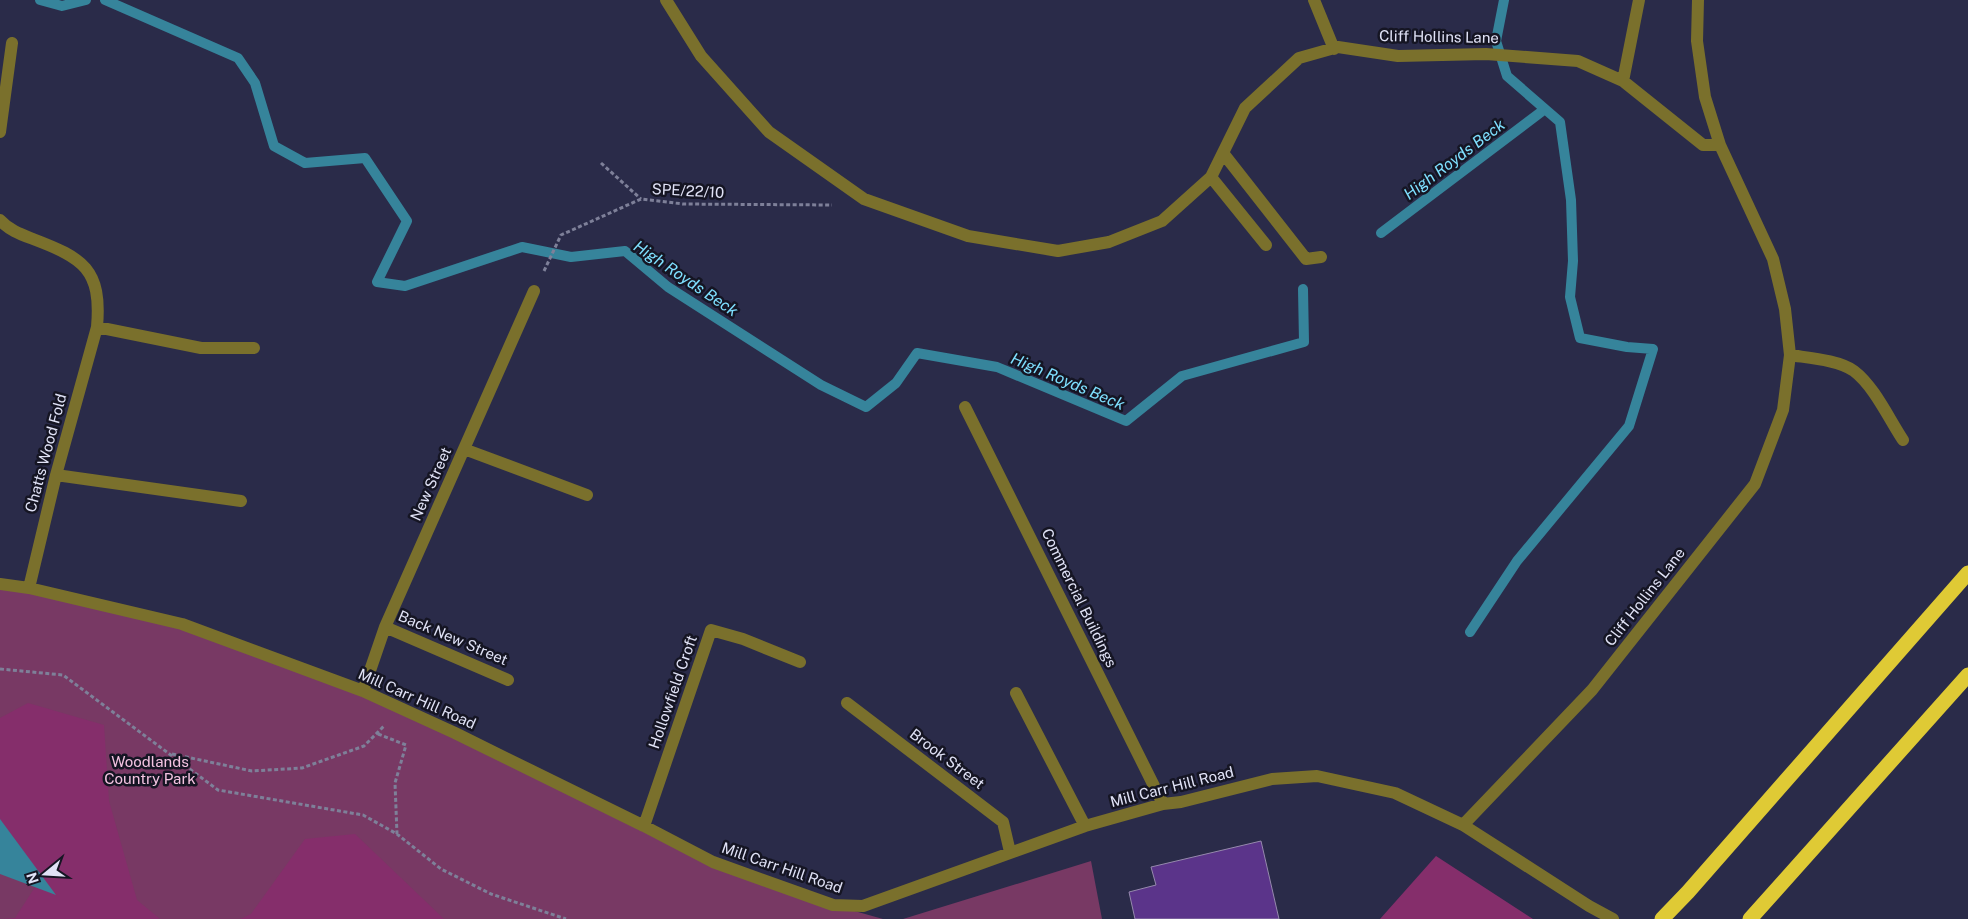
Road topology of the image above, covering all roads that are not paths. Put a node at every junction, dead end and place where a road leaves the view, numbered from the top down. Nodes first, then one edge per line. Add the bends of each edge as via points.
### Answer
1 (666, 0) edge
2 (1314, 0) edge
3 (1639, 0) edge
4 (1698, 0) edge
5 (12, 43) dead end
6 (1334, 49) junction
7 (1623, 82) junction
8 (0, 132) edge
9 (1720, 145) junction
10 (1223, 153) junction
11 (1211, 177) junction
12 (0, 220) edge
13 (1266, 245) dead end
14 (1321, 257) dead end
15 (534, 291) dead end
16 (97, 327) junction
17 (254, 348) dead end
18 (1790, 355) junction
19 (965, 406) dead end
20 (1903, 440) dead end
21 (464, 449) junction
22 (56, 475) junction
23 (587, 495) dead end
24 (241, 502) dead end
25 (1968, 573) edge
26 (0, 584) edge
27 (29, 588) junction
28 (385, 627) junction
29 (800, 662) dead end
30 (1968, 675) edge
31 (508, 680) dead end
32 (363, 691) junction
33 (1016, 693) dead end
34 (847, 703) dead end
35 (1163, 804) junction
36 (1463, 825) junction
37 (644, 826) junction
38 (1085, 826) junction
39 (1010, 852) junction
40 (1613, 919) edge
41 (1662, 919) edge
42 (1750, 919) edge

1 - 11 street, Cliff Hollins Lane via 701,56 769,132 864,199 968,236 1058,251 1109,242 1162,221
2 - 6 street
3 - 7 street
4 - 9 street via 1697,41 1705,97
5 - 8 street
6 - 7 street, Cliff Hollins Lane via 1398,56 1486,54 1578,61
6 - 10 street, Cliff Hollins Lane via 1299,58 1245,108
7 - 9 street, Cliff Hollins Lane via 1703,145
9 - 18 street, Cliff Hollins Lane via 1773,259 1785,309
10 - 11 street, Cliff Hollins Lane
10 - 14 street via 1306,259
11 - 13 street
12 - 16 street, Chatts Wood Fold via 11,230 62,250 84,265 96,288 99,305
15 - 21 street, New Street
16 - 17 street via 202,348
16 - 22 street, Chatts Wood Fold
18 - 20 street via 1829,361 1853,370 1868,385
18 - 36 street, Cliff Hollins Lane via 1783,410 1755,484 1592,690
19 - 35 street, Commercial Buildings
21 - 23 street
21 - 28 street, New Street
22 - 24 street
22 - 27 street, Chatts Wood Fold
25 - 41 highway
26 - 27 street, Mill Carr Hill Road
27 - 32 street, Mill Carr Hill Road via 182,624
28 - 31 street, Back New Street
28 - 32 street, New Street
29 - 37 street, Hollowfield Croft via 711,630
30 - 42 highway
32 - 37 street, Mill Carr Hill Road
33 - 38 street
34 - 39 street, Brook Street via 1004,822
35 - 36 street, Mill Carr Hill Road via 1272,780 1317,776 1395,793
35 - 38 street, Mill Carr Hill Road
36 - 40 street, Mill Carr Hill Road
37 - 39 street, Mill Carr Hill Road via 713,862 833,905 863,906
38 - 39 street, Mill Carr Hill Road

